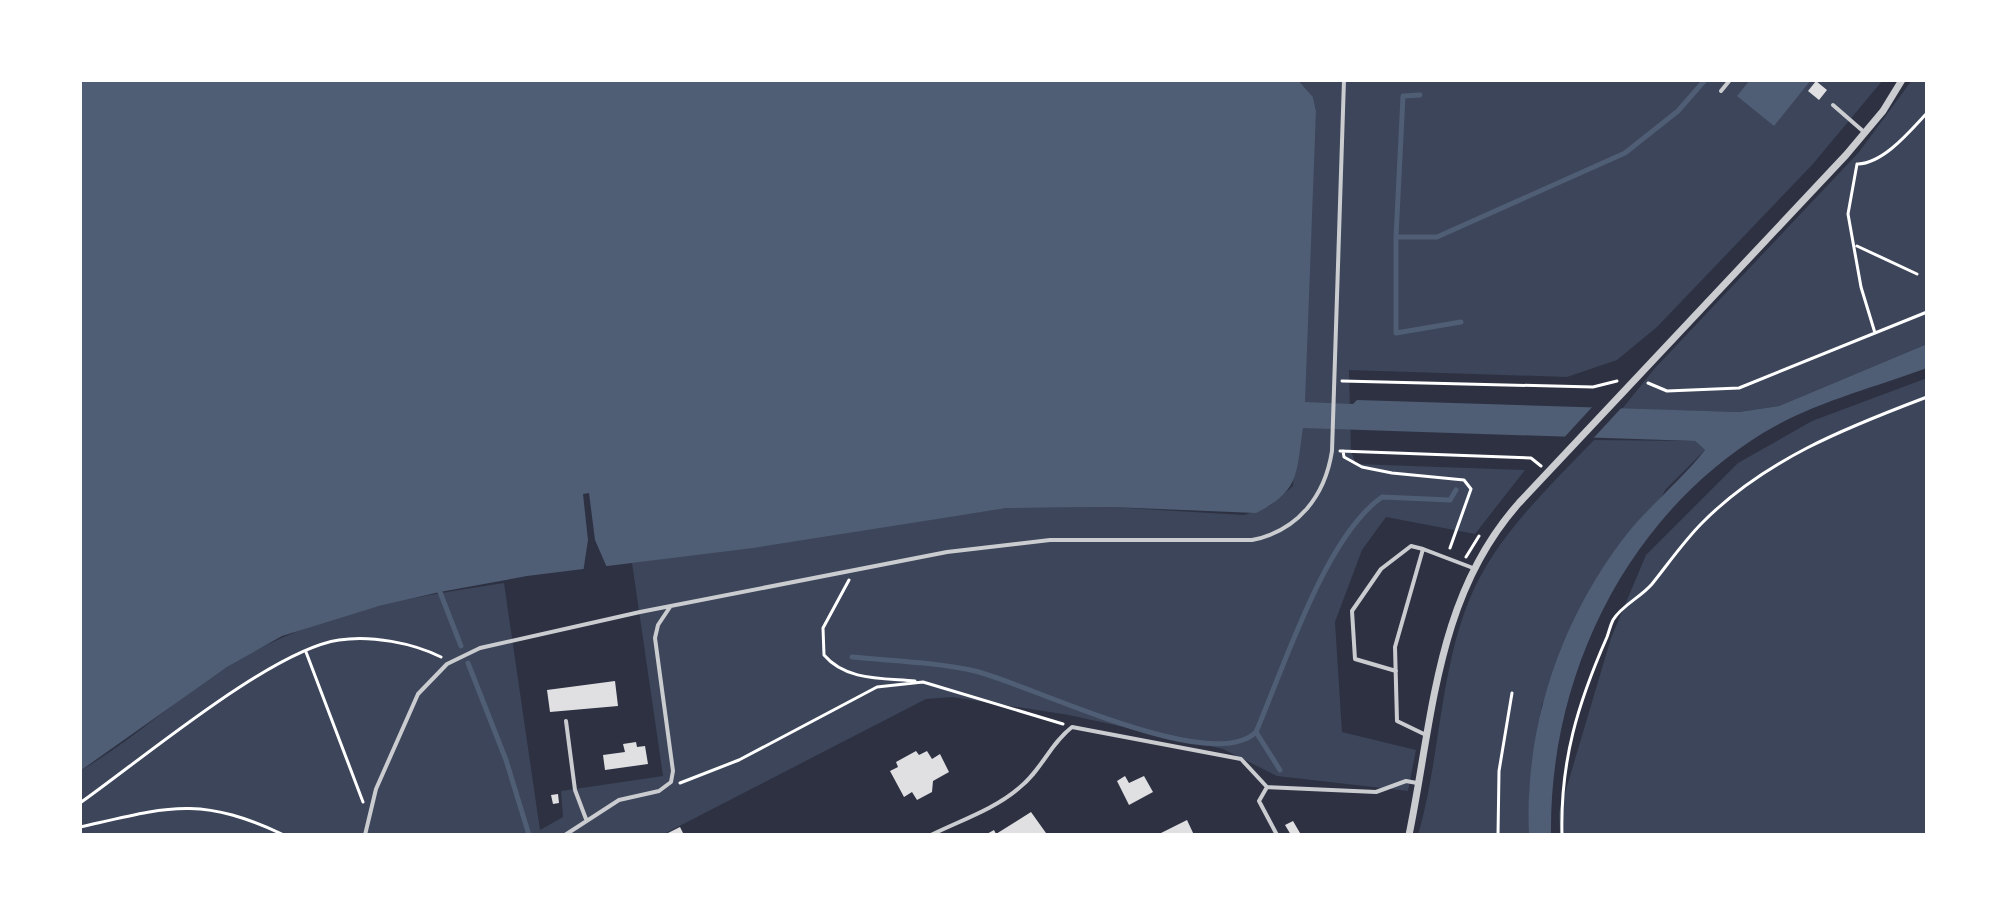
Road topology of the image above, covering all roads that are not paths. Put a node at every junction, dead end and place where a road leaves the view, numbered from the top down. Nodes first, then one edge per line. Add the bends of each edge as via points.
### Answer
1 (1344, 80) edge
2 (1730, 80) edge
3 (1902, 80) edge
4 (1721, 91) dead end
5 (1833, 105) dead end
6 (1866, 133) junction
7 (1423, 549) junction
8 (1473, 568) junction
9 (672, 606) junction
10 (1396, 671) junction
11 (566, 721) dead end
12 (1428, 736) junction
13 (1420, 783) junction
14 (1267, 787) junction
15 (586, 819) junction
16 (365, 835) edge
17 (565, 835) edge
18 (931, 835) edge
19 (1277, 835) edge
20 (1409, 835) edge

1 - 9 lane via 1332,451 1324,482 1309,507 1288,526 1263,538 1037,541 947,552
2 - 4 lane
3 - 6 street
5 - 6 lane
6 - 8 street via 1510,513
7 - 8 lane
7 - 10 lane via 1395,647
7 - 10 lane via 1411,546 1381,569 1352,611 1355,659
8 - 12 street via 1445,640
9 - 15 lane via 655,638 673,771 668,785 619,800
9 - 16 lane via 504,640 431,677 418,694 376,789
10 - 12 lane via 1397,721
11 - 15 lane via 575,790
12 - 13 street
13 - 14 lane via 1406,781 1376,792
13 - 20 street
14 - 18 lane via 1241,759 1072,727 1017,790
14 - 19 lane via 1259,801
15 - 17 lane

